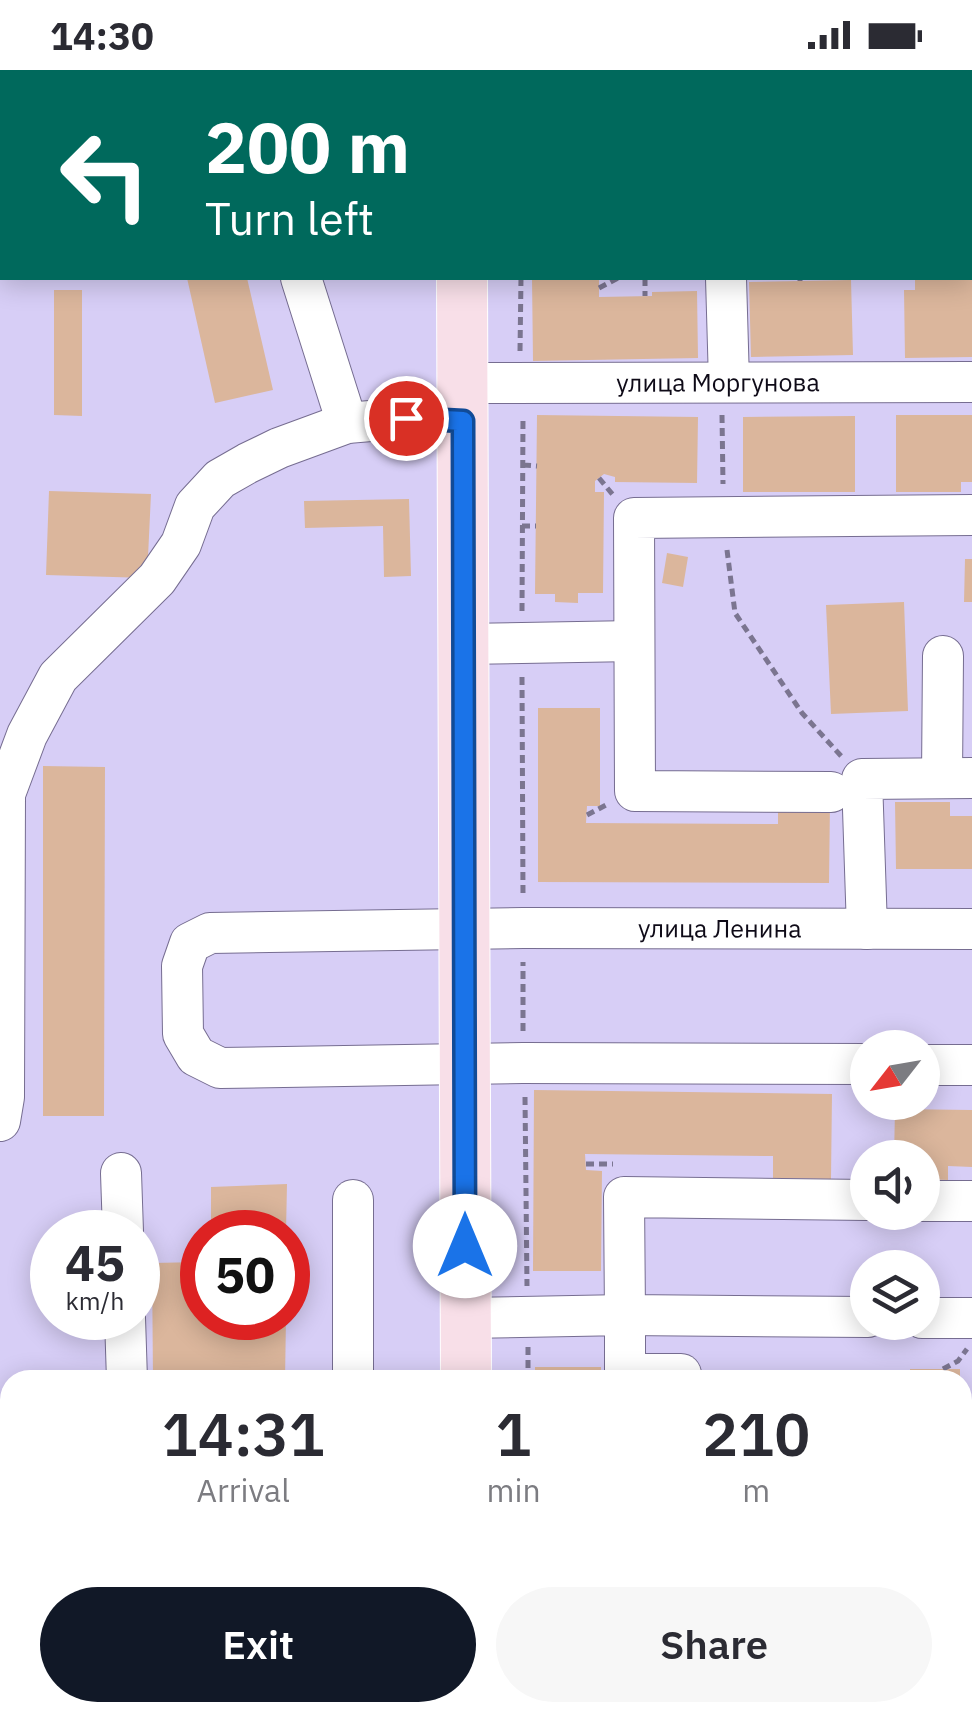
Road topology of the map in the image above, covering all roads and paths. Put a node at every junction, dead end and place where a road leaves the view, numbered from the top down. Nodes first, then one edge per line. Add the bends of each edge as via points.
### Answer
1 (303, 280) edge
2 (462, 280) edge
3 (614, 280) edge
4 (644, 280) edge
5 (726, 280) edge
6 (599, 288) dead end
7 (645, 296) dead end
8 (972, 382) edge
9 (726, 395) junction
10 (463, 402) junction
11 (347, 423) junction
12 (523, 465) dead end
13 (536, 466) dead end
14 (972, 515) edge
15 (724, 517) junction
16 (522, 526) dead end
17 (536, 526) dead end
18 (634, 641) junction
19 (463, 644) junction
20 (943, 656) dead end
21 (957, 778) edge
22 (846, 786) junction
23 (523, 910) junction
24 (972, 928) edge
25 (466, 929) junction
26 (867, 929) junction
27 (523, 1064) junction
28 (850, 1064) edge
29 (940, 1064) edge
30 (466, 1065) junction
31 (972, 1065) edge
32 (0, 1121) edge
33 (122, 1172) dead end
34 (353, 1200) dead end
35 (850, 1200) edge
36 (940, 1201) edge
37 (972, 1202) edge
38 (123, 1210) edge
39 (625, 1315) junction
40 (527, 1316) junction
41 (465, 1318) junction
42 (850, 1318) edge
43 (940, 1318) edge
44 (972, 1318) edge
45 (126, 1340) edge
46 (127, 1370) edge
47 (353, 1370) edge
48 (466, 1370) edge
49 (528, 1370) edge
50 (625, 1370) edge

1 - 11 street
2 - 10 main road
3 - 6 path
4 - 7 path
5 - 9 street
8 - 9 street, улица Моргунова
9 - 10 street, улица Моргунова
9 - 15 path
10 - 11 street, улица Моргунова via 406,418
10 - 19 main road
11 - 32 street, улица Моргунова via 220,479 195,506 156,579 58,677 27,735 5,794
12 - 13 path
14 - 15 street
15 - 18 street via 634,518
15 - 22 path via 734,613
16 - 17 path
18 - 19 street
18 - 22 street via 635,791
19 - 25 main road
20 - 21 street
21 - 22 street
22 - 26 street
23 - 25 street, улица Ленина
23 - 26 street, улица Ленина
23 - 27 path
24 - 26 street, улица Ленина
25 - 30 main road
25 - 30 street, улица Ленина via 210,933 190,943 182,966 183,1034 196,1056 220,1068
27 - 28 street
27 - 30 street
27 - 40 path
29 - 31 street
30 - 41 main road
33 - 38 street
34 - 47 street
35 - 39 street via 624,1197
36 - 37 street
39 - 40 street
39 - 42 street
39 - 50 street
40 - 41 street
40 - 49 path
41 - 48 main road
43 - 44 street
45 - 46 street

